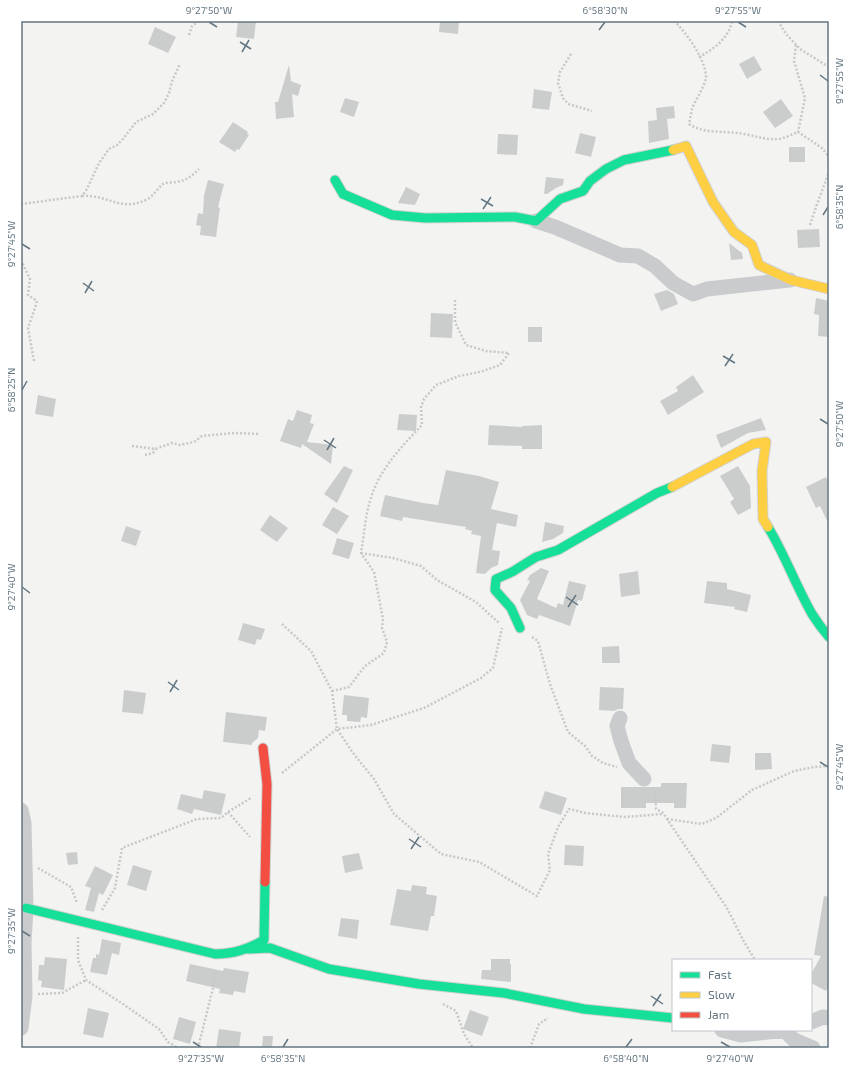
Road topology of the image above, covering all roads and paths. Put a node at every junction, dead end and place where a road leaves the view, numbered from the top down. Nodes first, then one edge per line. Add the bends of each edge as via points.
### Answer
1 (199, 21) edge
2 (674, 21) edge
3 (732, 21) edge
4 (778, 21) edge
5 (189, 35) dead end
6 (796, 45) junction
7 (570, 54) dead end
8 (699, 57) junction
9 (180, 64) dead end
10 (829, 67) edge
11 (592, 111) dead end
12 (798, 132) junction
13 (829, 157) edge
14 (199, 169) dead end
15 (829, 172) edge
16 (335, 180) dead end
17 (82, 196) junction
18 (21, 204) edge
19 (536, 221) junction
20 (810, 225) dead end
21 (21, 260) edge
22 (791, 280) junction
23 (829, 289) edge
24 (455, 300) dead end
25 (34, 361) dead end
26 (260, 434) dead end
27 (132, 446) dead end
28 (155, 449) junction
29 (145, 454) dead end
30 (361, 553) junction
31 (282, 624) dead end
32 (502, 626) junction
33 (520, 628) junction
34 (829, 637) edge
35 (332, 691) junction
36 (620, 718) dead end
37 (337, 729) junction
38 (263, 748) dead end
39 (829, 766) edge
40 (618, 767) dead end
41 (644, 779) joint
42 (267, 786) junction
43 (21, 810) edge
44 (228, 812) junction
45 (663, 814) junction
46 (666, 818) junction
47 (266, 853) junction
48 (26, 861) junction
49 (26, 908) junction
50 (82, 922) junction
51 (94, 925) junction
52 (248, 949) junction
53 (215, 954) junction
54 (754, 959) edge
55 (86, 980) junction
56 (25, 996) junction
57 (441, 1002) dead end
58 (554, 1003) junction
59 (672, 1018) edge
60 (829, 1018) edge
61 (812, 1022) edge
62 (21, 1028) edge
63 (726, 1031) edge
64 (775, 1031) edge
65 (785, 1031) edge
66 (178, 1048) edge
67 (198, 1048) edge
68 (473, 1048) edge
69 (530, 1048) edge
70 (813, 1048) edge

1 - 5 path via 192,26
2 - 8 path via 694,46
3 - 8 path via 731,29 722,41
4 - 6 path
6 - 10 path
6 - 12 path via 794,61 805,98
7 - 11 path via 560,72 558,83 563,98 568,104
8 - 12 path via 706,78 692,109 689,124 695,128 762,139 779,139
9 - 17 path via 164,103 154,114 136,122 120,142 109,149
12 - 13 path via 822,148
14 - 17 path via 189,178 164,184 150,198 136,204 124,205 103,198
15 - 20 path
16 - 19 street via 343,194 392,215 425,218 515,217
17 - 18 path
19 - 22 street via 620,255 638,256 655,266 673,283 693,294 707,288
19 - 22 street via 560,199 583,191 590,181 624,160 686,146 713,202 734,232 752,245 758,265
21 - 25 path via 30,279 28,295 37,301 28,328
22 - 23 street
24 - 30 path via 455,322 466,345 486,351 509,353 500,364 436,385 424,399 421,407 422,425 383,471 370,501
26 - 28 path via 202,436 194,442 180,445 172,443
27 - 28 path
28 - 29 path via 152,453
30 - 32 path via 422,566 437,580 476,602
30 - 35 path via 374,572 383,619 382,628 387,642 384,653 365,666 349,687
31 - 35 path via 311,651
32 - 33 path
32 - 37 path via 493,668 481,678 424,708 371,725
33 - 34 street via 511,608 495,590 496,579 536,558 558,550 657,493 681,483 753,444 766,442 762,471 763,519 781,549 813,616
33 - 40 path via 538,640 550,684 568,732 586,746 592,756
35 - 37 path
36 - 41 street via 617,726 629,763
37 - 42 path
37 - 45 path via 374,779 394,814 441,854 479,862 537,896 550,870 548,854 558,827 569,809 625,817
38 - 42 street
39 - 46 path via 794,771 752,790 716,818 702,824
41 - 45 path via 655,790 656,809
42 - 44 path
42 - 47 street
43 - 48 street
44 - 47 path
44 - 51 path via 221,818 197,819 122,848 115,888
45 - 46 path
46 - 54 path via 727,908
47 - 52 street via 264,940
48 - 49 street
48 - 50 path via 71,887 82,915
49 - 50 street
49 - 56 street
50 - 51 street
50 - 55 path via 78,960
51 - 53 street
52 - 53 street via 233,954
52 - 58 street via 270,948 329,969 419,984 504,993
53 - 67 path via 213,988
55 - 56 path via 62,993
55 - 66 path via 159,1029 168,1042
56 - 62 street
57 - 68 path via 456,1011 464,1034
58 - 59 street via 584,1009
58 - 69 path via 550,1016 539,1024
60 - 61 street via 823,1017
63 - 64 street via 741,1035
65 - 70 street via 794,1040

